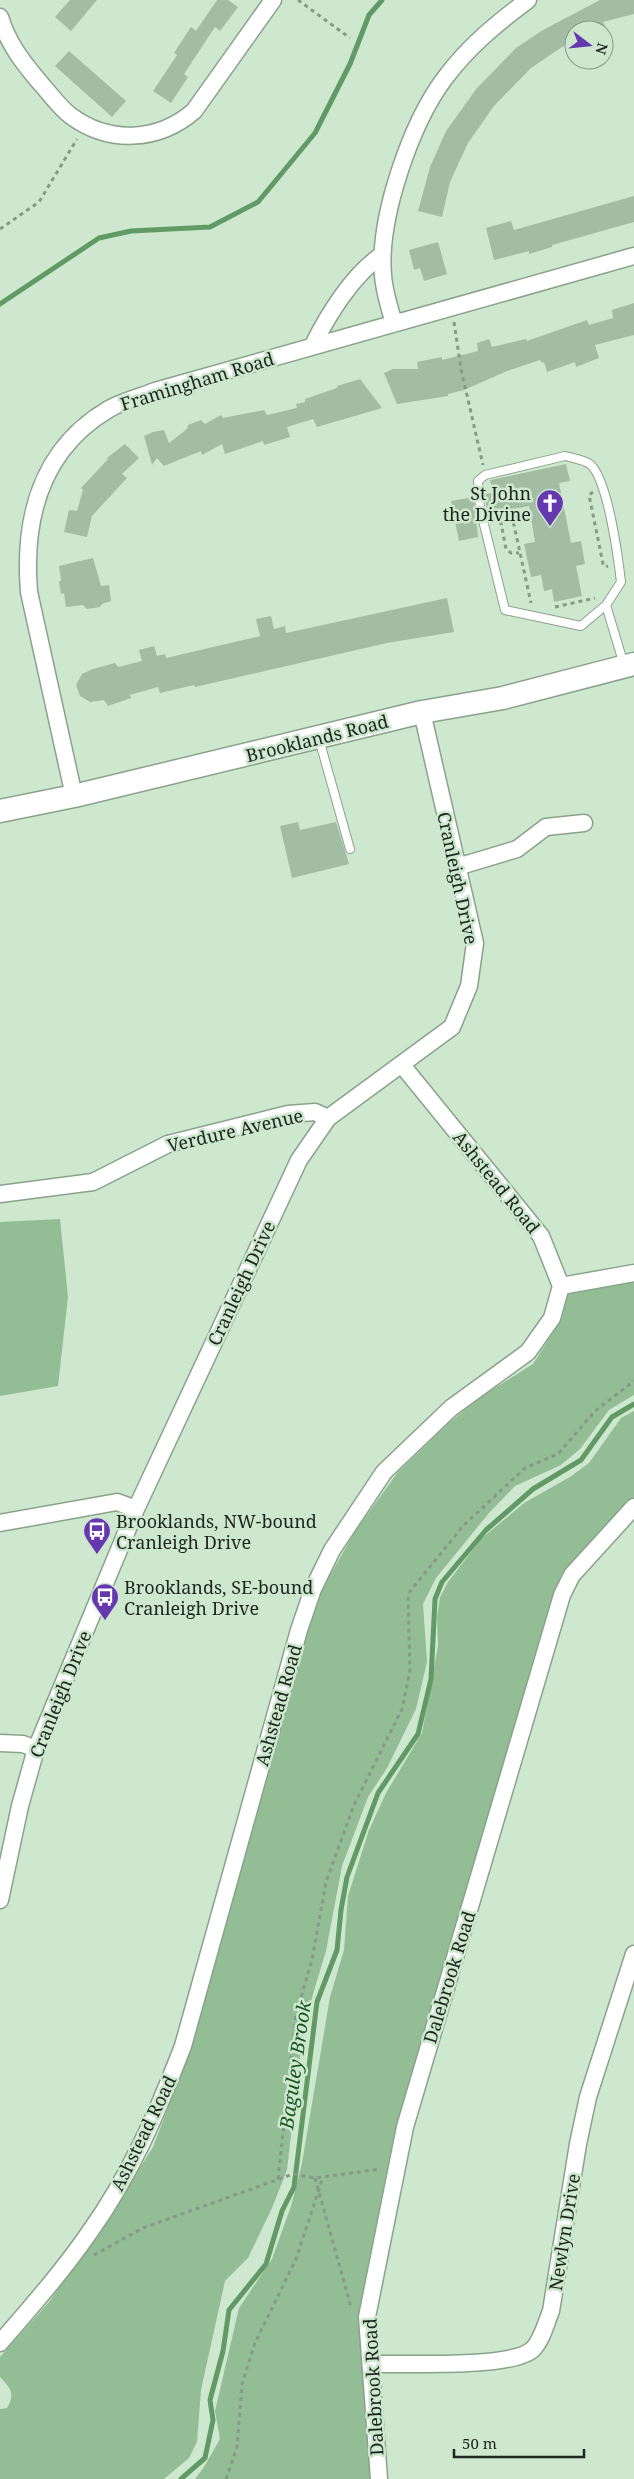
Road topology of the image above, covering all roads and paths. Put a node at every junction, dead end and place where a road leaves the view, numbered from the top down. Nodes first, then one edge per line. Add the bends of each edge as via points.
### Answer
1 (273, 0) edge
2 (298, 0) edge
3 (528, 0) edge
4 (0, 17) edge
5 (350, 38) dead end
6 (85, 125) junction
7 (0, 229) edge
8 (382, 255) junction
9 (634, 256) edge
10 (452, 307) junction
11 (394, 323) junction
12 (313, 345) junction
13 (485, 475) junction
14 (591, 492) dead end
15 (510, 506) dead end
16 (511, 514) junction
17 (499, 517) dead end
18 (499, 523) dead end
19 (519, 553) junction
20 (605, 566) dead end
21 (614, 594) junction
22 (606, 605) junction
23 (551, 608) dead end
24 (533, 609) dead end
25 (629, 665) edge
26 (422, 712) junction
27 (319, 737) junction
28 (74, 796) junction
29 (0, 811) edge
30 (584, 823) dead end
31 (350, 849) dead end
32 (457, 867) junction
33 (402, 1065) junction
34 (328, 1118) junction
35 (0, 1194) edge
36 (634, 1273) edge
37 (562, 1286) junction
38 (634, 1381) edge
39 (634, 1507) edge
40 (136, 1509) junction
41 (0, 1523) edge
42 (0, 1743) edge
43 (36, 1749) junction
44 (0, 1900) edge
45 (634, 1954) edge
46 (398, 2167) junction
47 (323, 2177) junction
48 (315, 2178) junction
49 (278, 2179) junction
50 (318, 2192) junction
51 (87, 2259) dead end
52 (354, 2316) dead end
53 (0, 2343) edge
54 (371, 2364) junction
55 (226, 2479) edge
56 (378, 2479) edge

1 - 6 street via 206,96 179,124 162,132 137,136 119,135
2 - 5 path
3 - 8 street via 484,34 467,52 444,79 424,111 389,212
4 - 6 street via 10,44 23,63 69,114
6 - 7 path via 39,202
8 - 11 street via 385,293
8 - 12 street via 362,273 333,310
9 - 10 street, Framingham Road
10 - 11 street, Framingham Road
10 - 13 path via 461,369
11 - 12 street, Framingham Road
12 - 28 street, Framingham Road via 155,391 110,408 85,426 67,445 43,481 30,521 26,560 29,592
13 - 21 lane via 565,456 590,464 602,482 618,557 621,582
13 - 22 lane via 478,481 480,508 505,610 581,626
14 - 20 path
15 - 16 path
16 - 17 path
16 - 19 path
18 - 19 path via 506,549
19 - 24 path
21 - 22 lane
21 - 23 path
22 - 25 lane
25 - 26 street, Brooklands Road via 503,698
26 - 27 street, Brooklands Road
26 - 32 street, Cranleigh Drive
27 - 28 street, Brooklands Road
27 - 31 lane
28 - 29 street, Brooklands Road
30 - 32 street via 546,827 517,849
32 - 33 street, Cranleigh Drive via 475,943 469,986 452,1027
33 - 34 street, Cranleigh Drive
33 - 37 street, Ashstead Road via 541,1236
34 - 35 street, Verdure Avenue via 315,1112 270,1118 168,1144 93,1182
34 - 40 street, Cranleigh Drive via 299,1160
36 - 37 street
37 - 53 street, Ashstead Road via 552,1318 528,1352 451,1408 384,1472 332,1550 313,1588 183,2046 158,2111 90,2232 56,2278
38 - 49 path via 595,1412 558,1454 525,1468 470,1519 408,1594 410,1671 402,1710 354,1805 326,1882 312,1960 296,2014
39 - 46 street, Dalebrook Road via 572,1576 562,1595 405,2127
40 - 41 street via 117,1502
40 - 43 street, Cranleigh Drive
42 - 43 street via 23,1744
43 - 44 street, Cranleigh Drive
45 - 54 street, Newlyn Drive via 588,2097 551,2311 534,2348 521,2357 499,2361
46 - 47 path
46 - 54 street, Dalebrook Road via 367,2317
47 - 48 path
47 - 50 path
48 - 49 path via 293,2174
48 - 50 path
49 - 51 path via 143,2228
50 - 52 path
50 - 55 path via 296,2259 252,2351 242,2384 236,2447
54 - 56 street, Dalebrook Road

